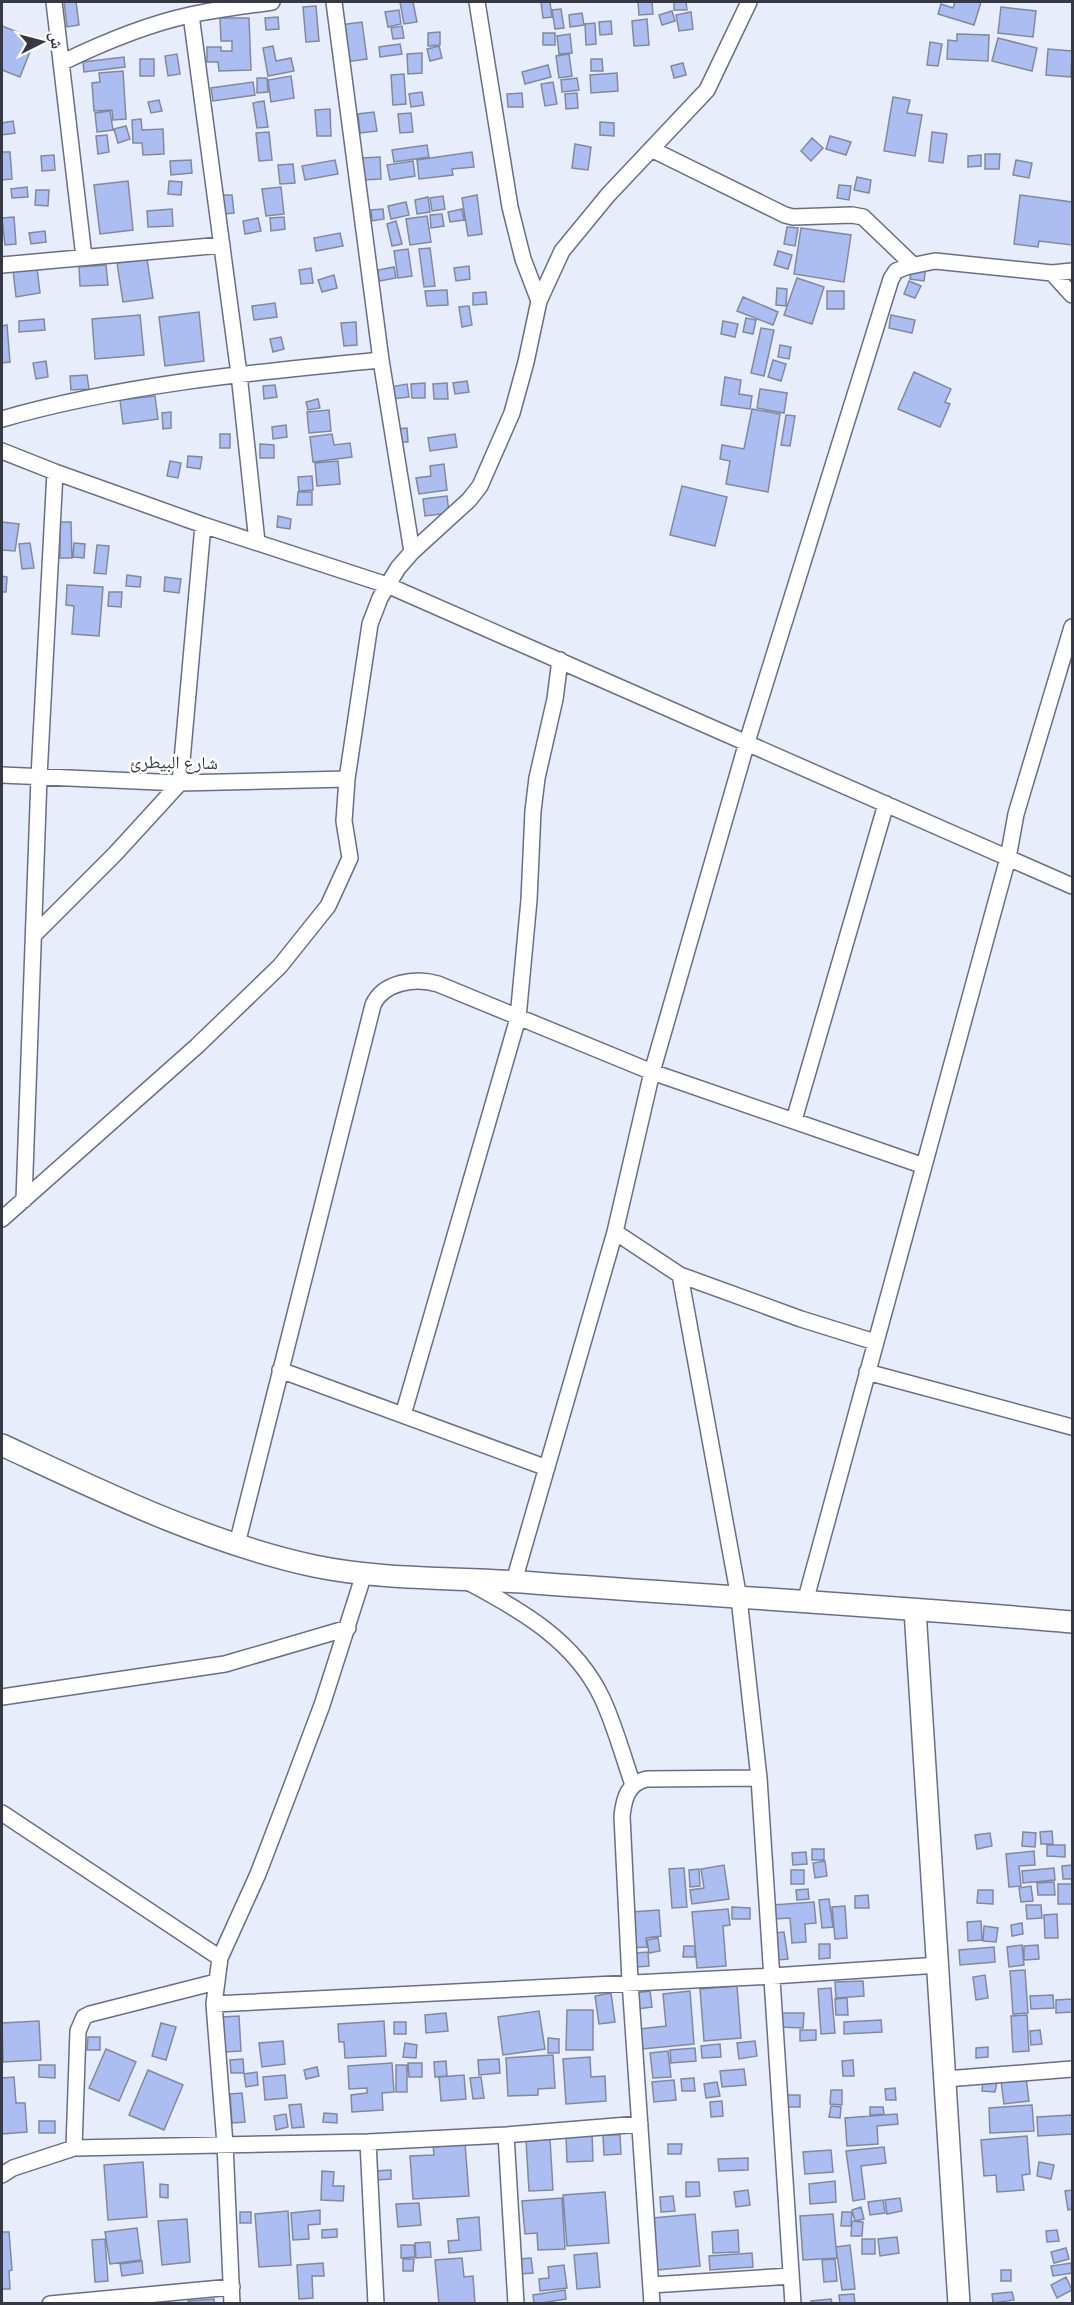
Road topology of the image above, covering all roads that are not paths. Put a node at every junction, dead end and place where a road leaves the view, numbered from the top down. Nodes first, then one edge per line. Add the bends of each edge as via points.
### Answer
1 (54, 2) edge
2 (272, 2) edge
3 (334, 2) edge
4 (477, 2) edge
5 (749, 2) edge
6 (191, 15) junction
7 (61, 63) junction
8 (651, 149) junction
9 (222, 245) junction
10 (84, 257) junction
11 (2, 265) edge
12 (913, 265) junction
13 (1072, 271) edge
14 (1052, 273) junction
15 (1072, 295) edge
16 (539, 301) junction
17 (381, 360) junction
18 (239, 374) junction
19 (2, 419) edge
20 (2, 451) edge
21 (55, 472) junction
22 (203, 525) junction
23 (257, 542) junction
24 (412, 552) junction
25 (387, 585) junction
26 (1072, 627) edge
27 (560, 660) junction
28 (747, 742) junction
29 (2, 775) edge
30 (39, 777) junction
31 (347, 779) junction
32 (180, 783) junction
33 (886, 804) junction
34 (1008, 858) junction
35 (1072, 886) edge
36 (34, 935) junction
37 (518, 1018) junction
38 (652, 1072) junction
39 (794, 1120) junction
40 (924, 1166) junction
41 (24, 1200) junction
42 (2, 1219) edge
43 (615, 1232) junction
44 (680, 1275) junction
45 (875, 1342) junction
46 (280, 1370) junction
47 (867, 1372) junction
48 (403, 1415) junction
49 (1072, 1427) edge
50 (2, 1445) edge
51 (547, 1468) junction
52 (237, 1544) junction
53 (364, 1574) junction
54 (461, 1578) junction
55 (514, 1581) junction
56 (739, 1598) junction
57 (805, 1602) junction
58 (915, 1610) junction
59 (1072, 1622) edge
60 (348, 1628) junction
61 (2, 1697) edge
62 (759, 1778) junction
63 (633, 1785) junction
64 (2, 1813) edge
65 (220, 1958) junction
66 (939, 1965) junction
67 (772, 1976) junction
68 (216, 1982) junction
69 (630, 1982) junction
70 (214, 2004) junction
71 (1072, 2069) edge
72 (946, 2079) junction
73 (640, 2124) junction
74 (506, 2135) junction
75 (368, 2142) junction
76 (225, 2144) junction
77 (74, 2148) junction
78 (2, 2175) edge
79 (791, 2276) junction
80 (651, 2285) junction
81 (232, 2287) junction
82 (50, 2304) edge
83 (232, 2304) edge
84 (376, 2304) edge
85 (516, 2304) edge
86 (652, 2304) edge
87 (793, 2304) edge
88 (960, 2304) edge

1 - 7 street
2 - 6 street
3 - 17 street
4 - 16 street via 510,207
5 - 8 street via 707,90
6 - 7 street via 124,34
6 - 9 street
7 - 10 street
8 - 12 street via 785,215 863,217
8 - 16 street via 562,251
9 - 10 street
9 - 18 street
10 - 11 street
12 - 14 street via 935,261
12 - 28 street via 896,272 889,285
13 - 14 street
14 - 15 street
16 - 24 street via 512,413 486,474 474,494
17 - 18 street
17 - 24 street
18 - 19 street via 48,406
18 - 23 street
20 - 21 street
21 - 22 street
21 - 30 street
22 - 23 street
22 - 32 street
23 - 25 street
24 - 25 street
25 - 27 street
25 - 31 street via 370,624
26 - 34 street via 1016,814
27 - 28 street
27 - 37 street via 533,811
28 - 33 street
28 - 38 street
29 - 30 street, شارع البيطرئ
30 - 32 street, شارع البيطرئ
30 - 36 street
31 - 32 street, شارع البيطرئ
31 - 41 street via 345,821 350,858 321,917 279,966 222,1022
32 - 36 street
33 - 34 street
33 - 39 street
34 - 35 street
34 - 40 street
36 - 41 street
37 - 38 street
37 - 46 street via 432,982 388,987 376,997
37 - 48 street
38 - 39 street
38 - 43 street
39 - 40 street
40 - 45 street
41 - 42 street
43 - 44 street
43 - 51 street
44 - 45 street
44 - 56 street
45 - 47 street
46 - 48 street
46 - 52 street
47 - 49 street
47 - 57 street
48 - 51 street
50 - 52 main road via 105,1494
51 - 55 street
52 - 53 main road
53 - 54 main road
53 - 60 street
54 - 55 main road
54 - 63 street via 527,1614 575,1658 601,1697
55 - 56 main road
56 - 57 main road
56 - 62 street
57 - 58 main road
58 - 59 main road
58 - 66 main road
60 - 61 street via 225,1664
60 - 65 street via 258,1874
62 - 63 street via 652,1778
62 - 67 street
63 - 69 street via 622,1816
64 - 65 street
65 - 68 street
66 - 67 street
66 - 72 main road
67 - 69 street
67 - 79 street
68 - 70 street
68 - 77 street via 84,2018 78,2031
69 - 70 street
69 - 73 street
70 - 76 street
71 - 72 street
72 - 88 main road
73 - 74 street
73 - 80 street
74 - 75 street
74 - 85 street
75 - 76 street
75 - 84 street
76 - 77 street
76 - 81 street
77 - 78 street
79 - 80 street
79 - 87 street
80 - 86 street
81 - 82 street
81 - 83 street

